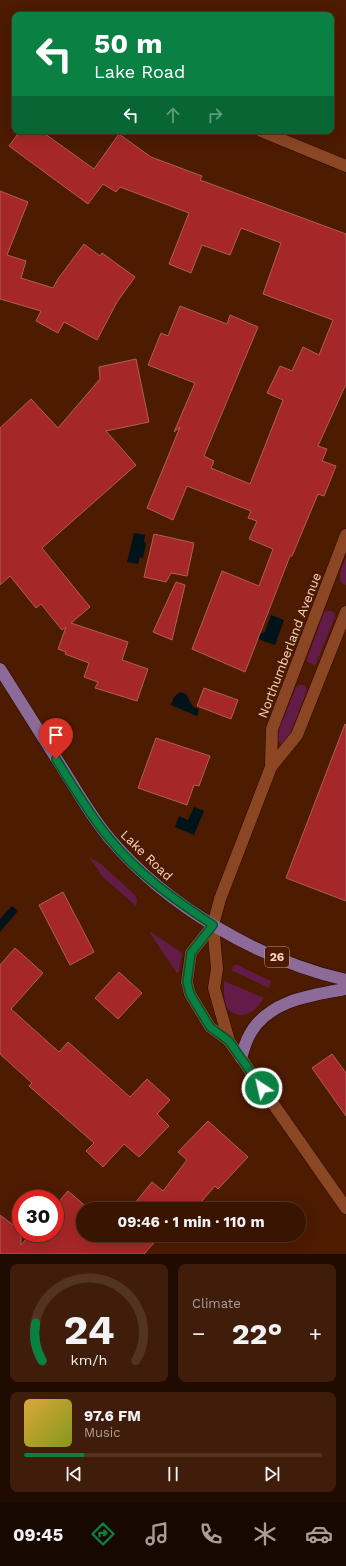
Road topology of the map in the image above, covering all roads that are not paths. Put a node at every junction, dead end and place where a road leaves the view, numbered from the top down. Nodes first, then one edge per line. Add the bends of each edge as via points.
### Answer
1 (268, 134) edge
2 (346, 166) edge
3 (346, 535) edge
4 (346, 612) edge
5 (0, 669) edge
6 (271, 767) junction
7 (213, 925) junction
8 (346, 980) edge
9 (346, 989) edge
10 (229, 1041) junction
11 (242, 1058) junction
12 (346, 1208) edge

1 - 2 street
3 - 6 street, Northumberland Avenue via 272,729
4 - 6 street, Northumberland Avenue via 297,735
5 - 7 main road, Lake Road / 26 via 88,810 110,839 172,897
6 - 7 street, Northumberland Avenue via 220,899
7 - 8 main road, Lake Road / 26 via 260,950 302,967
7 - 10 street via 217,969 214,988
7 - 10 street via 191,953 187,982 190,994 210,1027
9 - 11 main road via 276,1007 253,1029 247,1039
10 - 11 street
11 - 12 street

